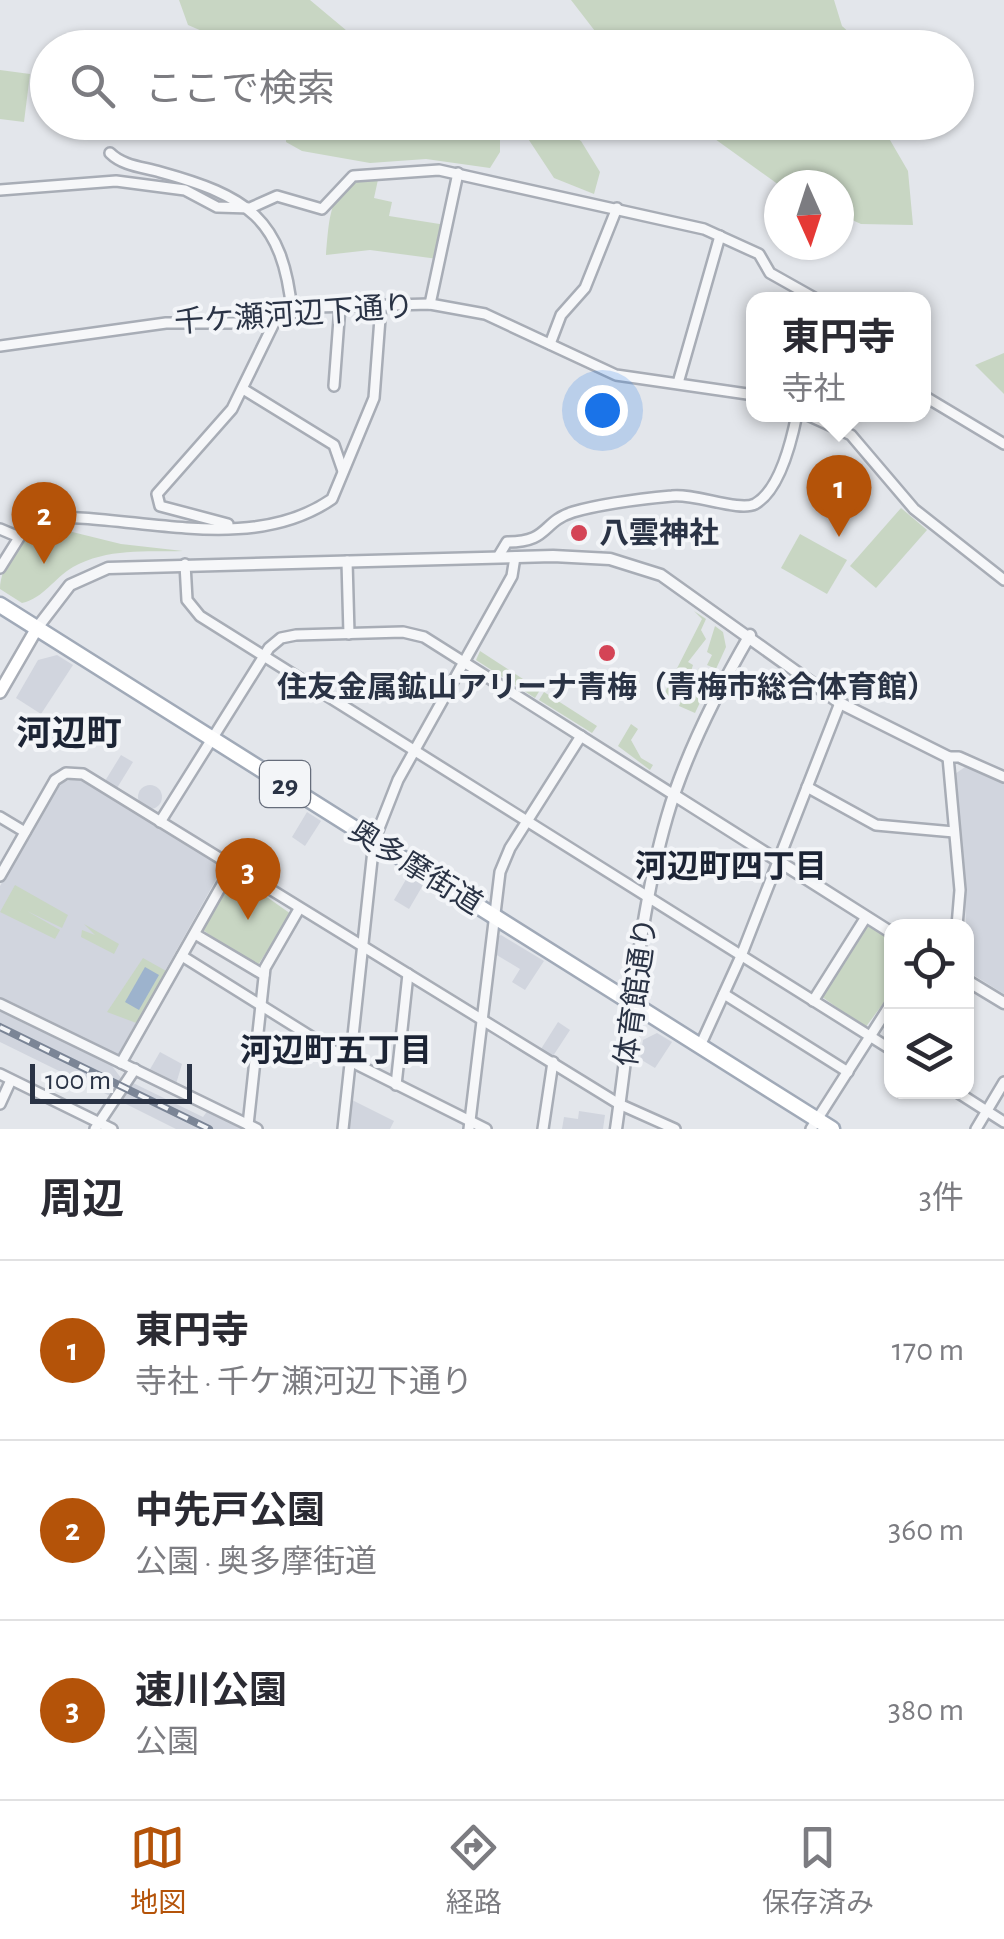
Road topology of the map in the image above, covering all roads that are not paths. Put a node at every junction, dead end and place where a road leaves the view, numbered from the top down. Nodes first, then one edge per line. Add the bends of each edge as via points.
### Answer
1 (110, 153) dead end
2 (458, 173) junction
3 (0, 190) edge
4 (250, 208) junction
5 (617, 208) junction
6 (720, 236) junction
7 (804, 292) edge
8 (430, 304) junction
9 (381, 305) junction
10 (340, 306) junction
11 (292, 312) junction
12 (276, 319) junction
13 (550, 344) junction
14 (0, 346) edge
15 (678, 382) junction
16 (334, 386) dead end
17 (243, 389) junction
18 (746, 394) edge
19 (931, 400) edge
20 (795, 422) edge
21 (823, 422) edge
22 (831, 422) edge
23 (830, 425) junction
24 (1004, 444) edge
25 (344, 471) junction
26 (234, 526) junction
27 (0, 529) edge
28 (19, 537) junction
29 (498, 557) junction
30 (515, 557) junction
31 (347, 560) junction
32 (185, 564) junction
33 (0, 568) edge
34 (1004, 580) edge
35 (0, 605) edge
36 (37, 628) junction
37 (349, 634) junction
38 (750, 635) junction
39 (264, 656) junction
40 (463, 662) junction
41 (0, 692) edge
42 (840, 703) junction
43 (580, 736) junction
44 (212, 738) junction
45 (415, 750) junction
46 (948, 757) junction
47 (1004, 777) edge
48 (807, 787) junction
49 (674, 795) junction
50 (0, 817) edge
51 (527, 821) junction
52 (160, 822) junction
53 (25, 832) junction
54 (954, 832) junction
55 (374, 840) junction
56 (778, 861) junction
57 (232, 867) junction
58 (0, 876) edge
59 (650, 898) junction
60 (299, 909) junction
61 (494, 916) junction
62 (866, 917) junction
63 (958, 919) edge
64 (884, 928) edge
65 (194, 934) junction
66 (363, 947) junction
67 (182, 956) junction
68 (741, 956) junction
69 (408, 974) junction
70 (264, 975) junction
71 (974, 985) edge
72 (724, 994) junction
73 (813, 1002) junction
74 (0, 1004) edge
75 (634, 1004) junction
76 (1004, 1004) edge
77 (261, 1006) junction
78 (887, 1009) edge
79 (483, 1018) junction
80 (870, 1036) junction
81 (884, 1045) edge
82 (700, 1046) junction
83 (350, 1062) junction
84 (553, 1062) junction
85 (121, 1063) junction
86 (134, 1069) junction
87 (848, 1072) junction
88 (0, 1074) edge
89 (12, 1080) junction
90 (1004, 1082) edge
91 (396, 1084) junction
92 (968, 1099) edge
93 (0, 1104) edge
94 (619, 1104) junction
95 (987, 1111) junction
96 (1004, 1122) edge
97 (814, 1124) edge
98 (470, 1125) edge
99 (96, 1126) edge
100 (253, 1127) edge
101 (112, 1129) edge
102 (343, 1129) edge
103 (486, 1129) edge
104 (543, 1129) edge
105 (616, 1129) edge
106 (676, 1129) edge
107 (832, 1129) edge
108 (976, 1129) edge

1 - 4 street via 193,180
2 - 4 street via 361,174 344,181 322,209 277,196
2 - 5 street
2 - 8 street
3 - 4 street via 116,180 185,190 218,208
4 - 11 street via 286,264
5 - 6 street
5 - 13 street via 585,288 561,316
6 - 7 street via 759,254 770,273
6 - 15 street
8 - 9 street, 千ケ瀬河辺下通り
8 - 13 street, 千ケ瀬河辺下通り via 485,314
9 - 10 street, 千ケ瀬河辺下通り
9 - 25 street via 374,398
10 - 11 street, 千ケ瀬河辺下通り
10 - 16 street
11 - 12 street, 千ケ瀬河辺下通り
12 - 14 street, 千ケ瀬河辺下通り via 166,323
12 - 17 street
13 - 15 street, 千ケ瀬河辺下通り via 611,373
15 - 18 street, 千ケ瀬河辺下通り
17 - 25 street via 334,446
17 - 26 street via 157,494 160,506
19 - 24 street
20 - 29 street via 786,452 755,504 694,495 608,505 571,513 533,542 507,542
21 - 23 street
22 - 23 street
23 - 34 street via 870,454 937,530
25 - 26 street via 324,504
26 - 28 street via 170,529 42,518 30,521
27 - 28 street
28 - 33 street
29 - 30 street
29 - 31 street
30 - 38 street via 592,557 645,568
30 - 40 street via 512,576
31 - 32 street
31 - 37 street
32 - 36 street via 94,572 59,596
32 - 39 street via 192,608
35 - 36 main road, 奥多摩街道 / 29
36 - 41 main road
36 - 44 main road, 奥多摩街道 / 29
37 - 39 street via 287,636
37 - 40 street via 414,634
38 - 42 street
38 - 49 street, 体育館通り
39 - 44 street
39 - 45 street
40 - 43 street
40 - 45 street
42 - 46 street
42 - 48 street
43 - 49 street
43 - 51 street
44 - 52 street
44 - 55 main road, 奥多摩街道 / 29
45 - 51 street
45 - 55 street
46 - 47 street
46 - 54 street
48 - 54 street via 876,825
48 - 56 street
49 - 56 street
49 - 59 street, 体育館通り
50 - 53 street
51 - 59 street
51 - 61 street via 502,866
52 - 53 street via 72,771 54,780
52 - 57 street
53 - 58 street
54 - 63 street
55 - 61 main road, 奥多摩街道 / 29
55 - 66 street
56 - 62 street
56 - 68 street
57 - 60 street
57 - 65 street
59 - 68 street
59 - 75 street, 体育館通り
60 - 66 street
60 - 70 street
61 - 75 main road, 奥多摩街道 / 29
61 - 79 street
62 - 64 street
62 - 73 street
65 - 67 street
65 - 70 street
66 - 69 street
66 - 83 street
67 - 77 street
67 - 85 street
68 - 72 street
68 - 73 street
69 - 79 street
69 - 91 street
70 - 77 street
71 - 76 street
72 - 82 street
72 - 87 street
73 - 80 street
74 - 85 street
75 - 82 main road, 奥多摩街道 / 29
75 - 94 street, 体育館通り
77 - 83 street
77 - 100 street
78 - 80 street
79 - 84 street
79 - 98 street
80 - 81 street
80 - 87 street
82 - 97 main road, 奥多摩街道 / 29
83 - 91 street
83 - 102 street
84 - 94 street
84 - 104 street
85 - 86 street
86 - 99 street
86 - 100 street
87 - 97 street
88 - 89 street
89 - 93 street
89 - 99 street
90 - 95 street
91 - 98 street
92 - 95 street
94 - 105 street, 体育館通り
94 - 106 street
95 - 96 street
95 - 108 street
97 - 107 main road, 奥多摩街道 / 29
98 - 103 street
99 - 101 street

